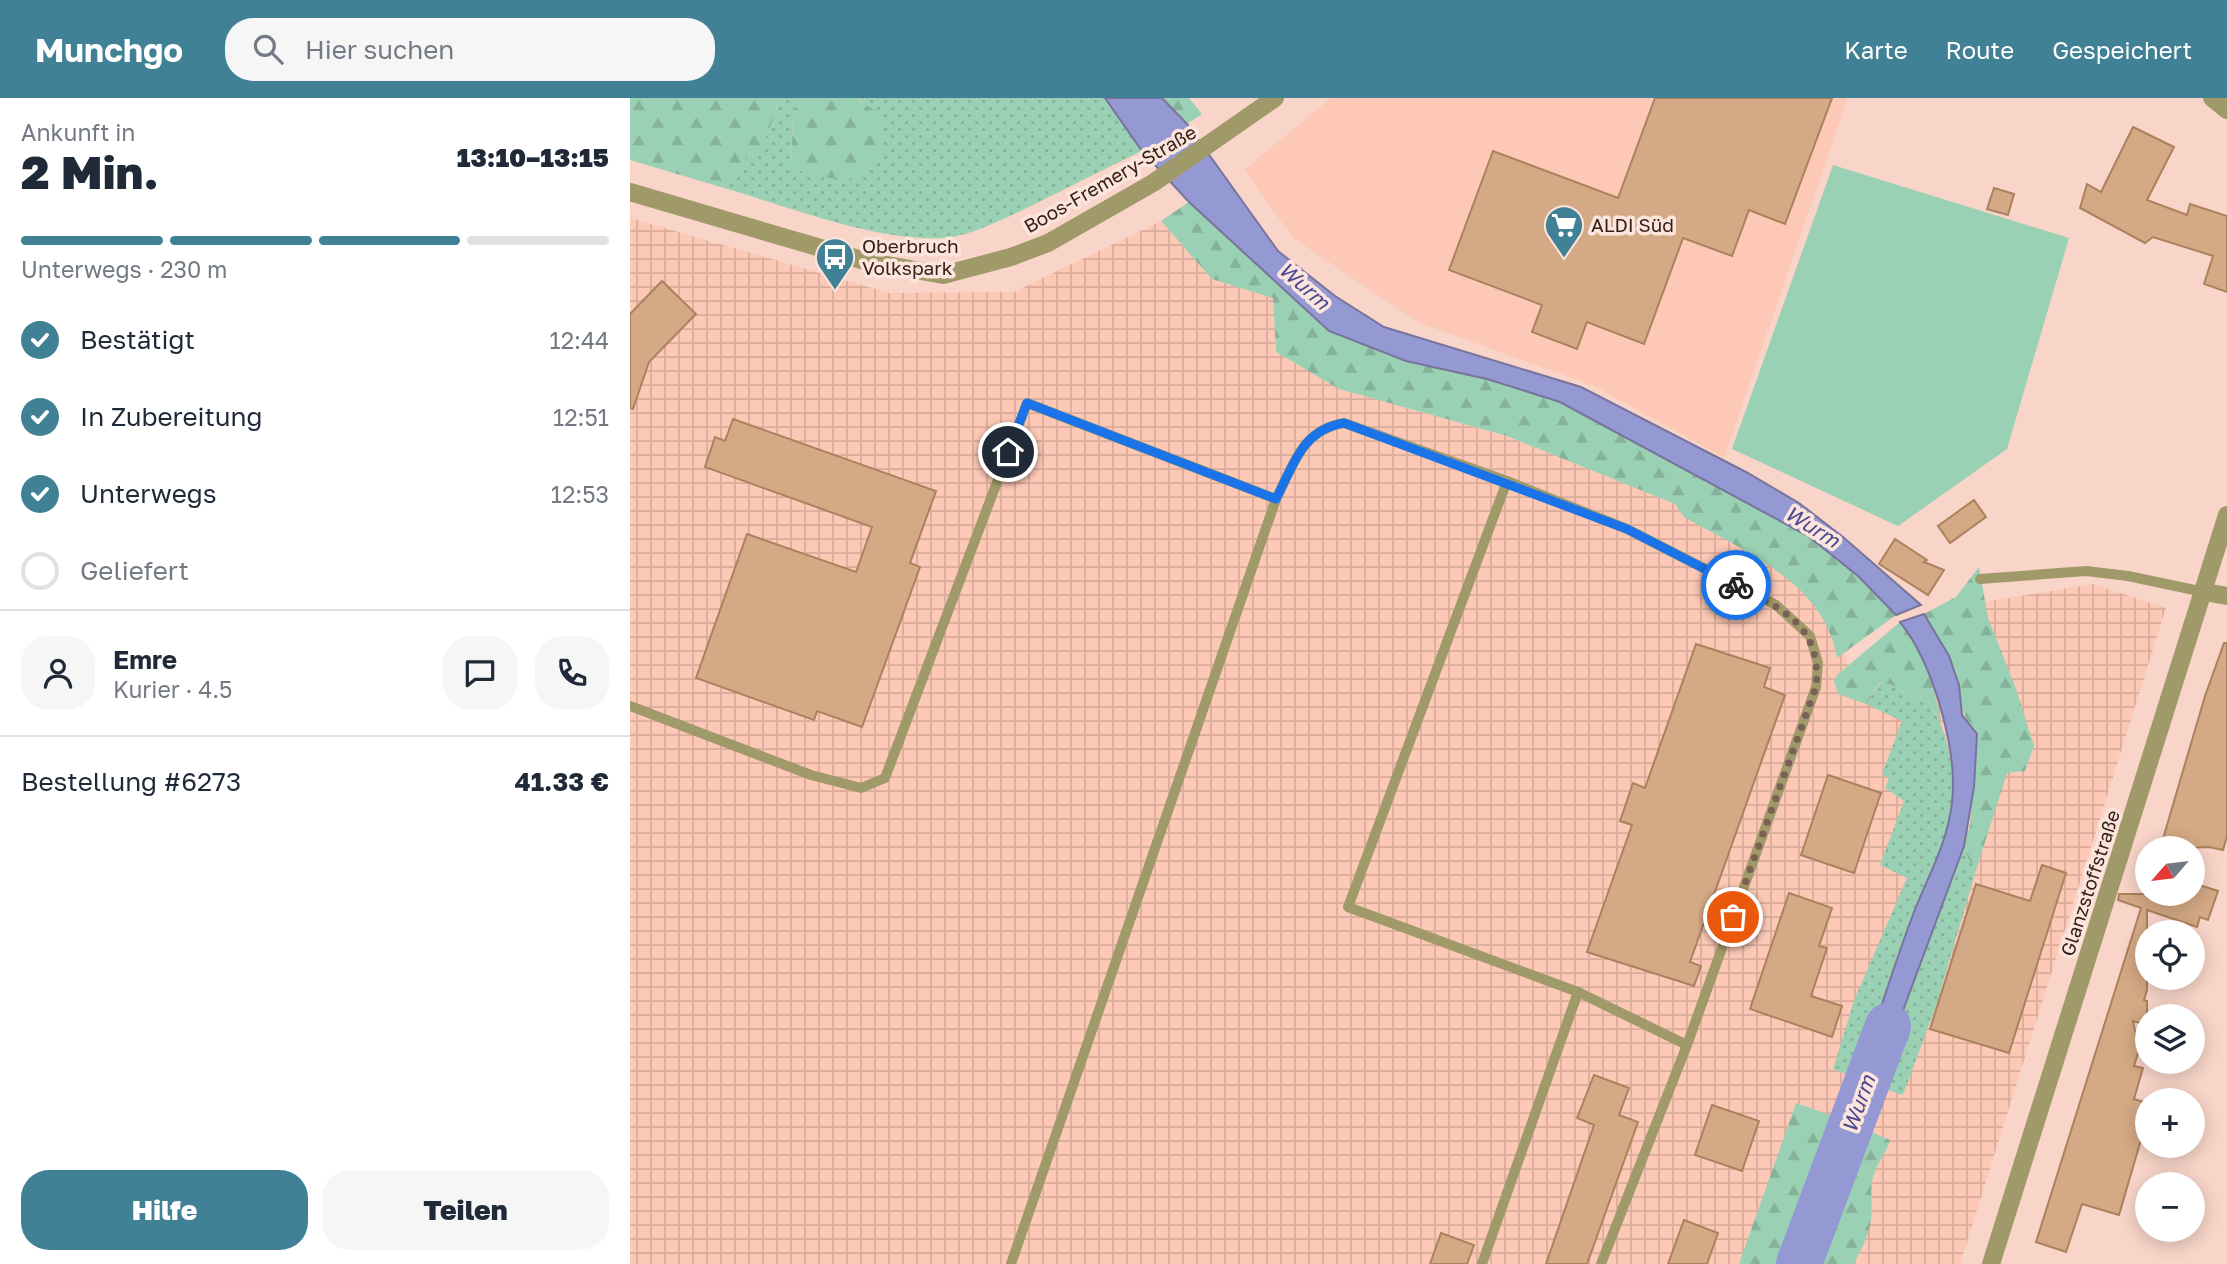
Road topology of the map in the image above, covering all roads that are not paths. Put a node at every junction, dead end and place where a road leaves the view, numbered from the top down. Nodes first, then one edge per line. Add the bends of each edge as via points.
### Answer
1 (1275, 98) edge
2 (2212, 98) edge
3 (2227, 110) edge
4 (630, 192) edge
5 (1507, 481) junction
6 (1276, 499) junction
7 (2227, 515) edge
8 (1980, 579) dead end
9 (2204, 592) junction
10 (2227, 596) edge
11 (630, 706) edge
12 (1578, 992) junction
13 (1687, 1045) junction
14 (1012, 1264) edge
15 (1482, 1264) edge
16 (1601, 1264) edge
17 (1991, 1264) edge

1 - 4 street, Boos-Fremery-Straße via 1153,183 1048,243 943,275 865,261
2 - 3 street
5 - 6 lane via 1344,423 1324,426 1310,436
5 - 12 lane via 1348,907
5 - 13 lane via 1627,529 1776,605 1810,636 1818,663 1816,687
6 - 11 lane via 1027,403 885,778 861,788 811,775
6 - 14 lane
7 - 9 street, Glanzstoffstraße
8 - 9 lane via 2086,571
9 - 10 street
9 - 17 street, Glanzstoffstraße
12 - 13 lane
12 - 15 lane
13 - 16 lane

